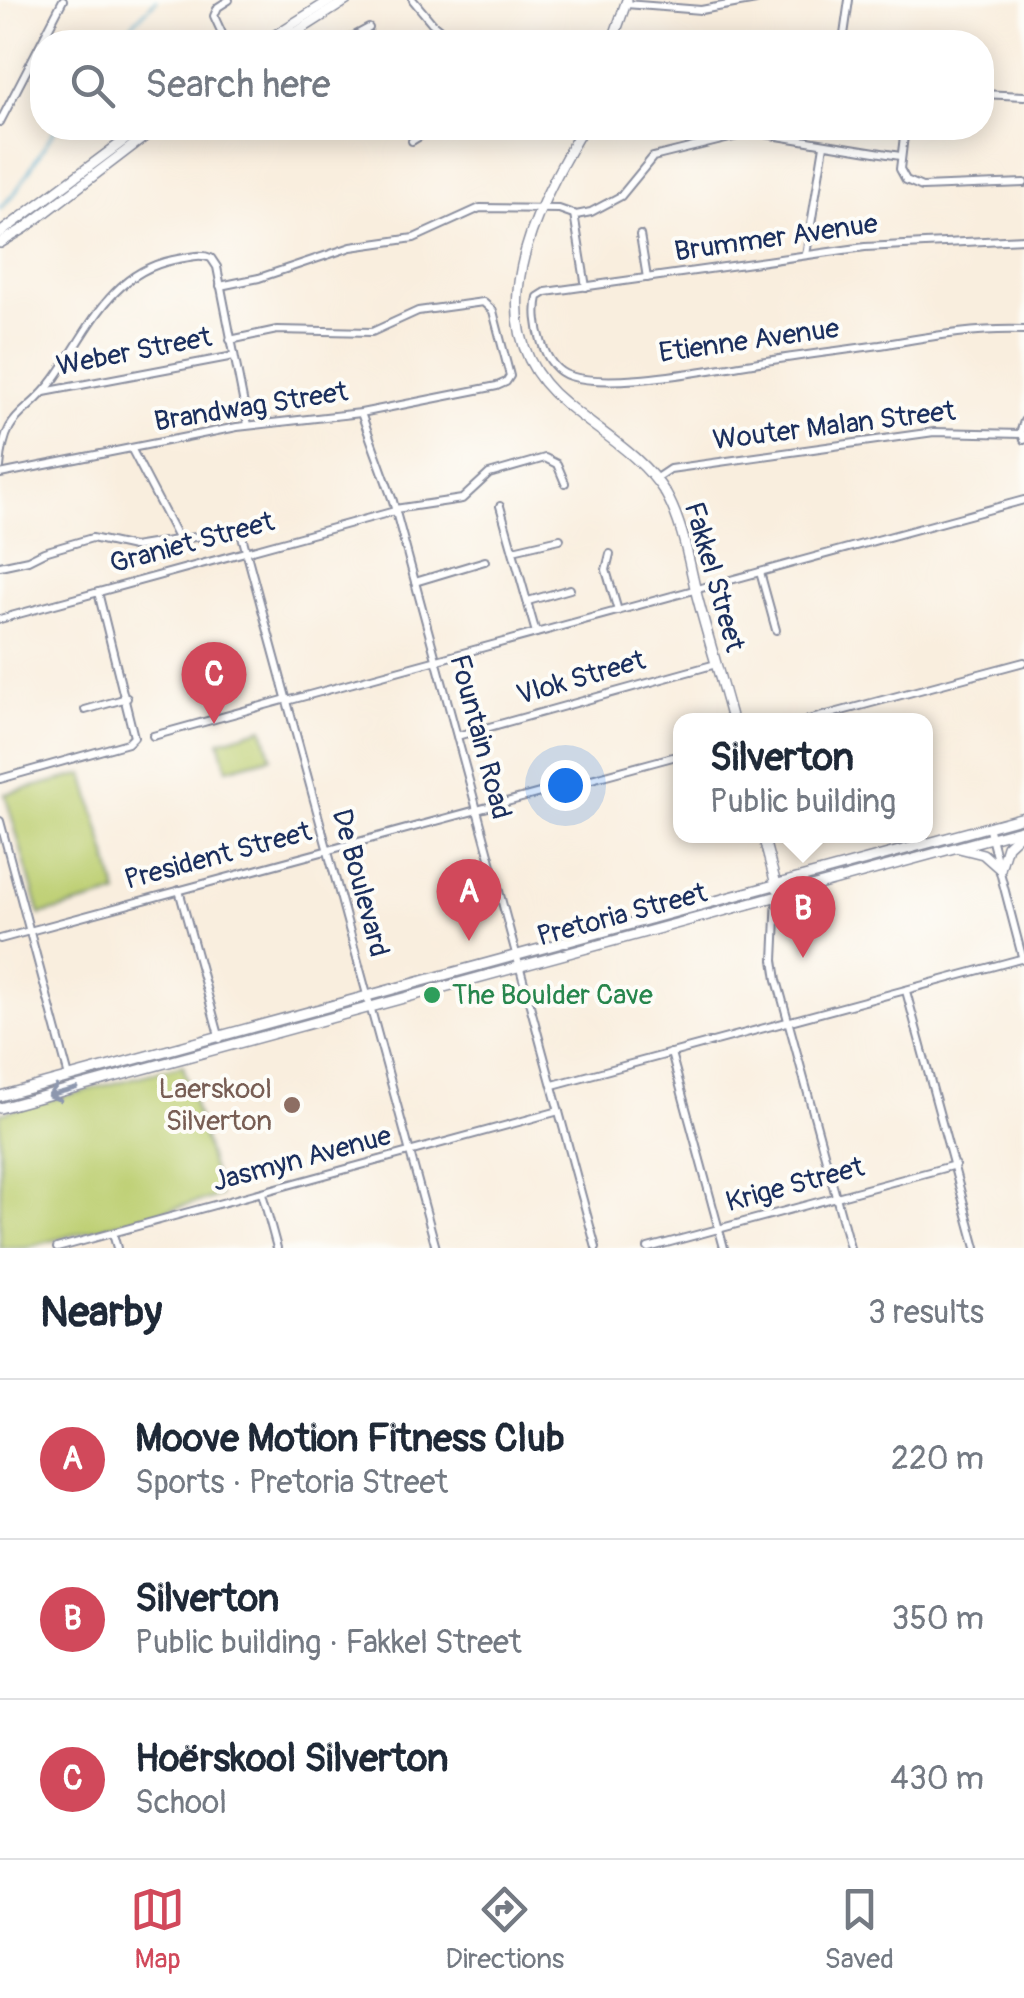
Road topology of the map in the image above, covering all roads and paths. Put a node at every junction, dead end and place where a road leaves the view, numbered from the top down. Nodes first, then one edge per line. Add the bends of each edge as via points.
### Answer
1 (63, 0) edge
2 (228, 0) edge
3 (330, 0) edge
4 (347, 0) edge
5 (413, 0) edge
6 (756, 0) edge
7 (849, 0) edge
8 (626, 2) edge
9 (369, 28) dead end
10 (48, 30) edge
11 (220, 30) edge
12 (283, 30) edge
13 (299, 30) edge
14 (365, 30) edge
15 (440, 30) edge
16 (617, 30) edge
17 (845, 30) edge
18 (30, 64) edge
19 (994, 95) edge
20 (1024, 96) edge
21 (0, 122) edge
22 (125, 140) edge
23 (140, 140) edge
24 (577, 140) edge
25 (719, 140) edge
26 (798, 140) edge
27 (903, 140) edge
28 (824, 145) junction
29 (900, 156) junction
30 (1024, 183) edge
31 (540, 208) junction
32 (574, 214) junction
33 (0, 233) edge
34 (640, 235) dead end
35 (1024, 239) edge
36 (0, 243) edge
37 (806, 255) junction
38 (647, 278) junction
39 (220, 286) junction
40 (586, 287) junction
41 (537, 299) joint
42 (1024, 330) edge
43 (230, 340) junction
44 (234, 356) junction
45 (42, 392) junction
46 (362, 413) junction
47 (1024, 421) edge
48 (248, 425) junction
49 (1023, 437) edge
50 (130, 448) junction
51 (0, 470) edge
52 (655, 479) junction
53 (564, 482) dead end
54 (1024, 500) edge
55 (500, 506) dead end
56 (395, 510) junction
57 (560, 539) dead end
58 (179, 540) junction
59 (513, 550) junction
60 (246, 552) junction
61 (610, 554) dead end
62 (485, 562) dead end
63 (0, 566) edge
64 (760, 572) junction
65 (415, 582) junction
66 (570, 589) dead end
67 (696, 590) junction
68 (98, 592) junction
69 (527, 601) junction
70 (618, 611) junction
71 (0, 619) edge
72 (776, 630) dead end
73 (536, 633) junction
74 (436, 660) junction
75 (1024, 662) edge
76 (717, 664) junction
77 (127, 698) junction
78 (287, 700) junction
79 (85, 710) dead end
80 (730, 713) edge
81 (834, 713) edge
82 (153, 736) dead end
83 (457, 736) junction
84 (673, 757) edge
85 (0, 778) edge
86 (477, 809) junction
87 (1024, 818) edge
88 (0, 821) edge
89 (988, 826) junction
90 (1024, 830) edge
91 (991, 838) junction
92 (765, 843) edge
93 (933, 843) edge
94 (933, 843) edge
95 (955, 847) junction
96 (328, 849) junction
97 (1000, 868) junction
98 (179, 890) junction
99 (777, 891) junction
100 (30, 931) junction
101 (0, 939) edge
102 (1024, 960) edge
103 (518, 962) junction
104 (906, 992) junction
105 (369, 1001) junction
106 (787, 1022) junction
107 (221, 1042) junction
108 (204, 1053) junction
109 (671, 1053) junction
110 (114, 1065) junction
111 (69, 1077) junction
112 (552, 1085) junction
113 (0, 1096) edge
114 (0, 1108) edge
115 (559, 1111) junction
116 (410, 1152) junction
117 (954, 1165) junction
118 (262, 1193) junction
119 (836, 1197) junction
120 (718, 1229) junction
121 (113, 1234) junction
122 (57, 1248) edge
123 (117, 1248) edge
124 (277, 1248) edge
125 (436, 1248) edge
126 (596, 1248) edge
127 (648, 1248) edge
128 (724, 1248) edge
129 (850, 1248) edge
130 (976, 1248) edge

1 - 10 street
2 - 11 street via 214,16
3 - 12 main road
4 - 13 main road
5 - 15 street
6 - 8 street via 701,10
7 - 17 street
8 - 16 main road
9 - 14 street
18 - 21 street
19 - 20 street
22 - 33 main road
23 - 36 main road
24 - 31 main road, Fakkel Street
25 - 32 street via 649,160 614,201
26 - 28 street
27 - 29 street
28 - 29 street
28 - 37 street
29 - 30 street via 902,175 918,186
31 - 32 street
31 - 39 street via 480,208 414,238 344,249
31 - 52 main road, Fakkel Street via 518,290 528,354 556,396
32 - 40 street
34 - 38 street
35 - 37 street, Brummer Avenue
37 - 38 street, Brummer Avenue
38 - 40 street, Brummer Avenue
39 - 43 street
39 - 45 street via 215,263 204,255 146,270 108,297
40 - 41 street, Brummer Avenue
41 - 42 street, Etienne Avenue via 542,341 556,367 575,378 650,378
43 - 44 street
43 - 46 street, Brandwag Street via 282,330 370,333 418,310 483,302 492,310 508,380
44 - 45 street, Weber Street
44 - 48 street
45 - 51 street via 8,426
46 - 48 street, Brandwag Street
46 - 56 street, Fountain Road
47 - 49 street
48 - 50 street, Brandwag Street
49 - 52 street, Wouter Malan Street via 934,432 670,470
50 - 51 street, Brandwag Street
50 - 58 street
52 - 67 main road, Fakkel Street via 674,510
53 - 56 street, Graniet Street via 545,458 488,474 462,499
54 - 64 street
55 - 59 street
56 - 60 street, Graniet Street
56 - 65 street, Fountain Road
57 - 59 street
58 - 60 street, De Boulevard via 237,532
58 - 63 street via 133,547 92,538
59 - 69 street
60 - 68 street, Graniet Street
60 - 78 street, De Boulevard
61 - 70 street via 606,570
62 - 65 street
64 - 67 street
64 - 72 street
65 - 74 street, Fountain Road
66 - 69 street
67 - 70 street
67 - 76 main road, Fakkel Street
68 - 71 street, Graniet Street
68 - 77 street
69 - 73 street
70 - 73 street
73 - 74 street
74 - 78 street
74 - 83 street, Fountain Road
75 - 81 street
76 - 80 main road, Fakkel Street
76 - 83 street, Vlok Street
77 - 79 street
77 - 85 street via 133,739
78 - 82 street
78 - 96 street, De Boulevard
83 - 86 street, Fountain Road
84 - 86 street, President Street
86 - 96 street, President Street
86 - 103 street, Fountain Road
87 - 89 main road, Pretoria Street
88 - 100 street
89 - 91 street
89 - 94 main road, Pretoria Street
90 - 91 main road, Pretoria Street
90 - 97 main road via 1006,846
91 - 95 main road, Pretoria Street
91 - 97 street
92 - 99 main road
93 - 99 main road, Pretoria Street
95 - 97 main road via 983,854
95 - 99 main road, Pretoria Street
96 - 98 street, President Street
96 - 105 street, De Boulevard
97 - 102 street
98 - 100 street, President Street
98 - 107 street
99 - 103 main road, Pretoria Street
99 - 106 street via 774,960
100 - 101 street, President Street
100 - 111 street
102 - 104 street
103 - 105 main road, Pretoria Street
103 - 112 street, Fountain Road
104 - 106 street
104 - 117 street
105 - 107 main road, Pretoria Street
105 - 116 street, De Boulevard
106 - 109 street
106 - 119 street
107 - 108 main road, Pretoria Street
107 - 110 main road, Pretoria Street
108 - 110 main road
108 -> 114 main road, Pretoria Street
109 - 112 street
109 - 120 street
110 - 111 main road, Pretoria Street
111 - 113 main road, Pretoria Street
112 - 115 street, Fountain Road
115 - 116 street, Jasmyn Avenue
115 - 126 street, Fountain Road
116 - 118 street, Jasmyn Avenue
116 - 125 street, De Boulevard
117 - 119 street, Krige Street
117 - 130 street
118 - 121 street, Jasmyn Avenue
118 - 124 street
119 - 120 street, Krige Street
119 - 129 street
120 - 127 street, Krige Street
120 - 128 street
121 - 122 street, Jasmyn Avenue
121 - 123 street

